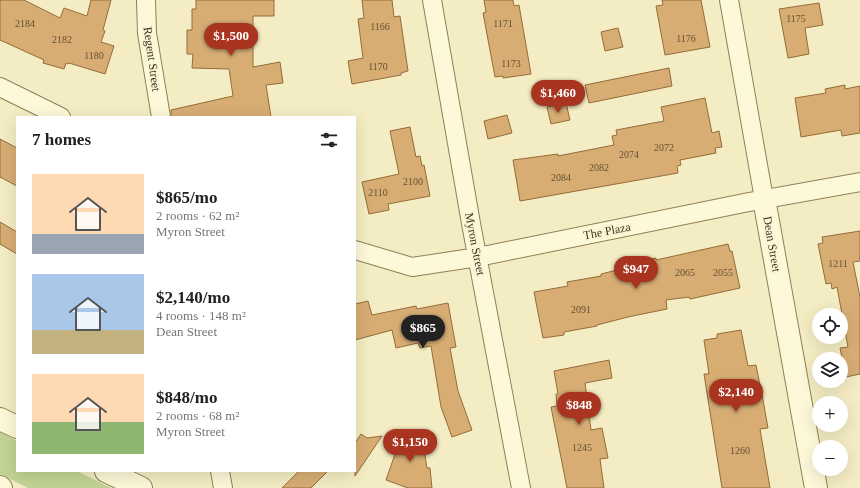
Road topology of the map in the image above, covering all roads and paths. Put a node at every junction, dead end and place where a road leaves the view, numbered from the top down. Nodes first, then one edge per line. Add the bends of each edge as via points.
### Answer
1 (146, 0) edge
2 (432, 0) edge
3 (729, 0) edge
4 (0, 87) edge
5 (59, 116) edge
6 (161, 116) edge
7 (860, 182) edge
8 (764, 199) junction
9 (356, 250) edge
10 (478, 257) junction
11 (0, 419) edge
12 (16, 427) edge
13 (108, 472) edge
14 (220, 472) edge
15 (141, 488) edge
16 (223, 488) edge
17 (521, 488) edge
18 (816, 488) edge

1 - 6 street, Regent Street via 147,33
2 - 10 street, Myron Street
3 - 8 street, Dean Street
4 - 5 street
7 - 8 street, The Plaza
8 - 10 street, The Plaza
8 - 18 street, Dean Street
9 - 10 street, The Plaza via 412,267
10 - 17 street, Myron Street
11 - 12 street
13 - 15 street
14 - 16 street

